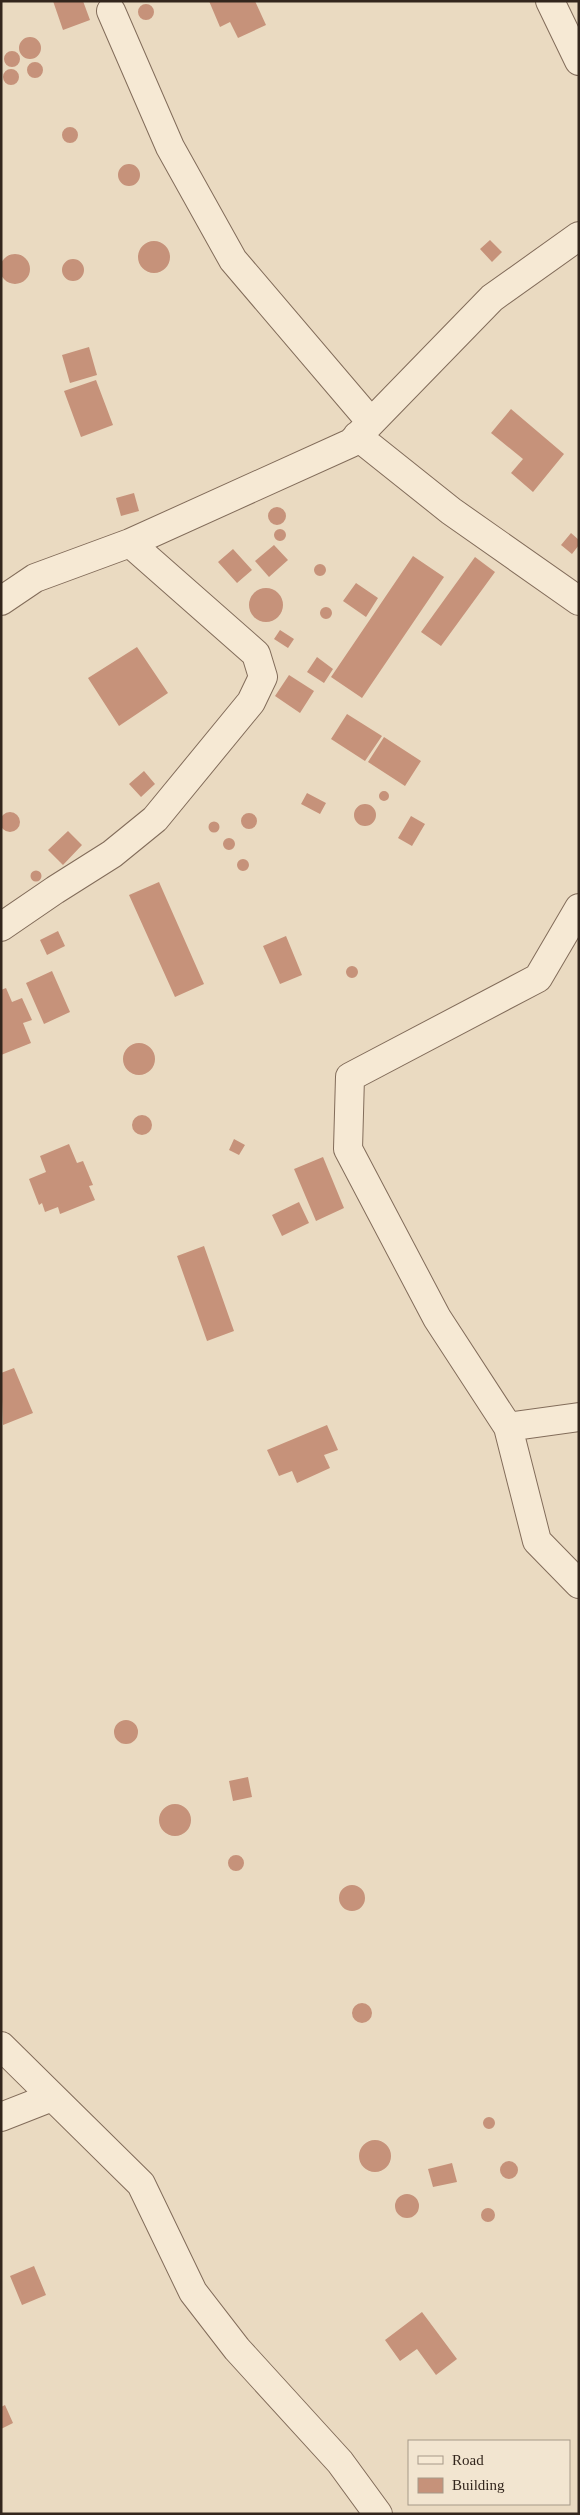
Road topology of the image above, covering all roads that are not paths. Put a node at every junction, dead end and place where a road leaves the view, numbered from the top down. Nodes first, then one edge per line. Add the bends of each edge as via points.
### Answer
1 (550, 1) edge
2 (111, 11) dead end
3 (579, 61) edge
4 (579, 236) edge
5 (364, 429) junction
6 (130, 543) junction
7 (1, 601) edge
8 (579, 601) edge
9 (579, 908) edge
10 (1, 928) edge
11 (579, 1417) edge
12 (508, 1427) junction
13 (579, 1584) edge
14 (1, 2046) edge
15 (52, 2097) junction
16 (1, 2116) edge
17 (378, 2514) edge

1 - 3 street
2 - 5 street via 170,147 233,260
4 - 5 street via 492,298
5 - 6 street via 351,443
5 - 8 street via 451,512
6 - 7 street via 34,578
6 - 10 street via 256,654 263,677 251,702 155,819 112,854
9 - 12 street via 538,978 350,1077 348,1149 437,1318
11 - 12 street
12 - 13 street via 537,1541
14 - 15 street
15 - 16 street
15 - 17 street via 141,2184 193,2292 236,2349 340,2462

